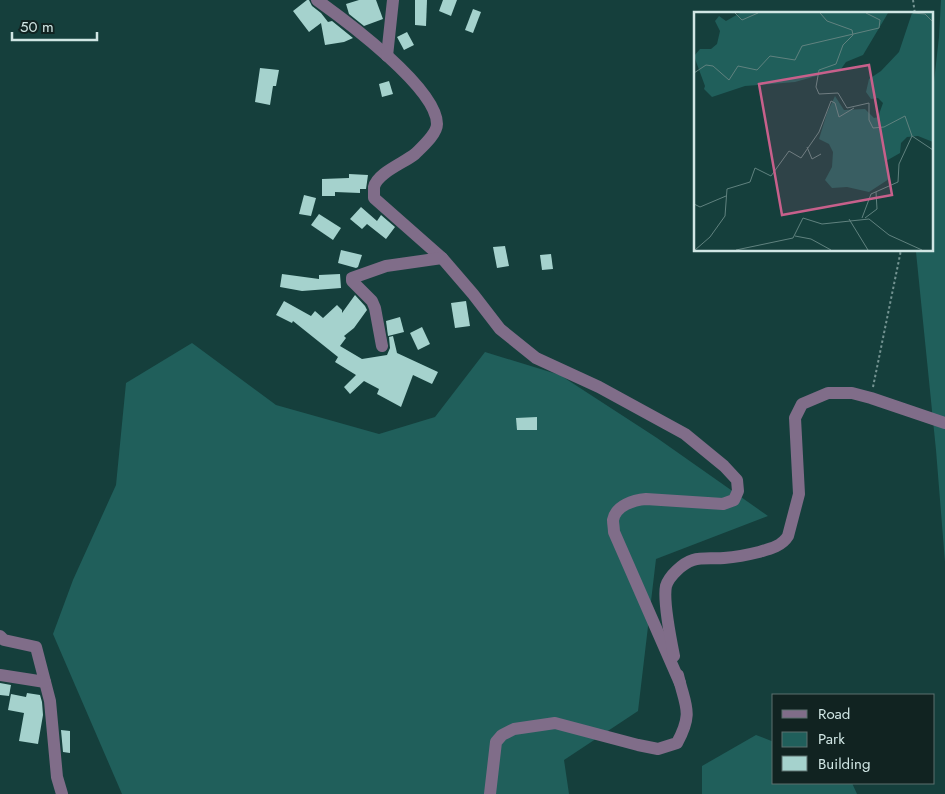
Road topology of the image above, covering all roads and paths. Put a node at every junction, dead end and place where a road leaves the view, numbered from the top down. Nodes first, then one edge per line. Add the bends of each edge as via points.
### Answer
1 (317, 0) edge
2 (393, 0) edge
3 (388, 56) junction
4 (901, 251) edge
5 (442, 258) junction
6 (382, 346) dead end
7 (871, 398) junction
8 (945, 423) edge
9 (0, 636) edge
10 (0, 675) edge
11 (45, 682) junction
12 (680, 683) junction
13 (62, 794) edge
14 (490, 794) edge

1 - 3 street
2 - 3 street
3 - 5 street via 418,85 433,107 437,124 435,132 415,153 381,176 374,186 374,198
4 - 7 path
5 - 6 street via 386,266 352,278 372,301
5 - 12 street via 500,329 536,358 599,387 685,434 737,480 738,491 734,500 723,504 640,499 620,508 613,519 614,532
7 - 8 street
7 - 12 street via 852,393 828,393 802,404 795,418 799,494 785,541 774,548 741,556 693,560 683,565 666,586 672,646
9 - 11 street via 4,640 36,647
10 - 11 street
11 - 13 street
12 - 14 street via 688,713 677,743 658,749 555,723 514,729 502,734 496,742

